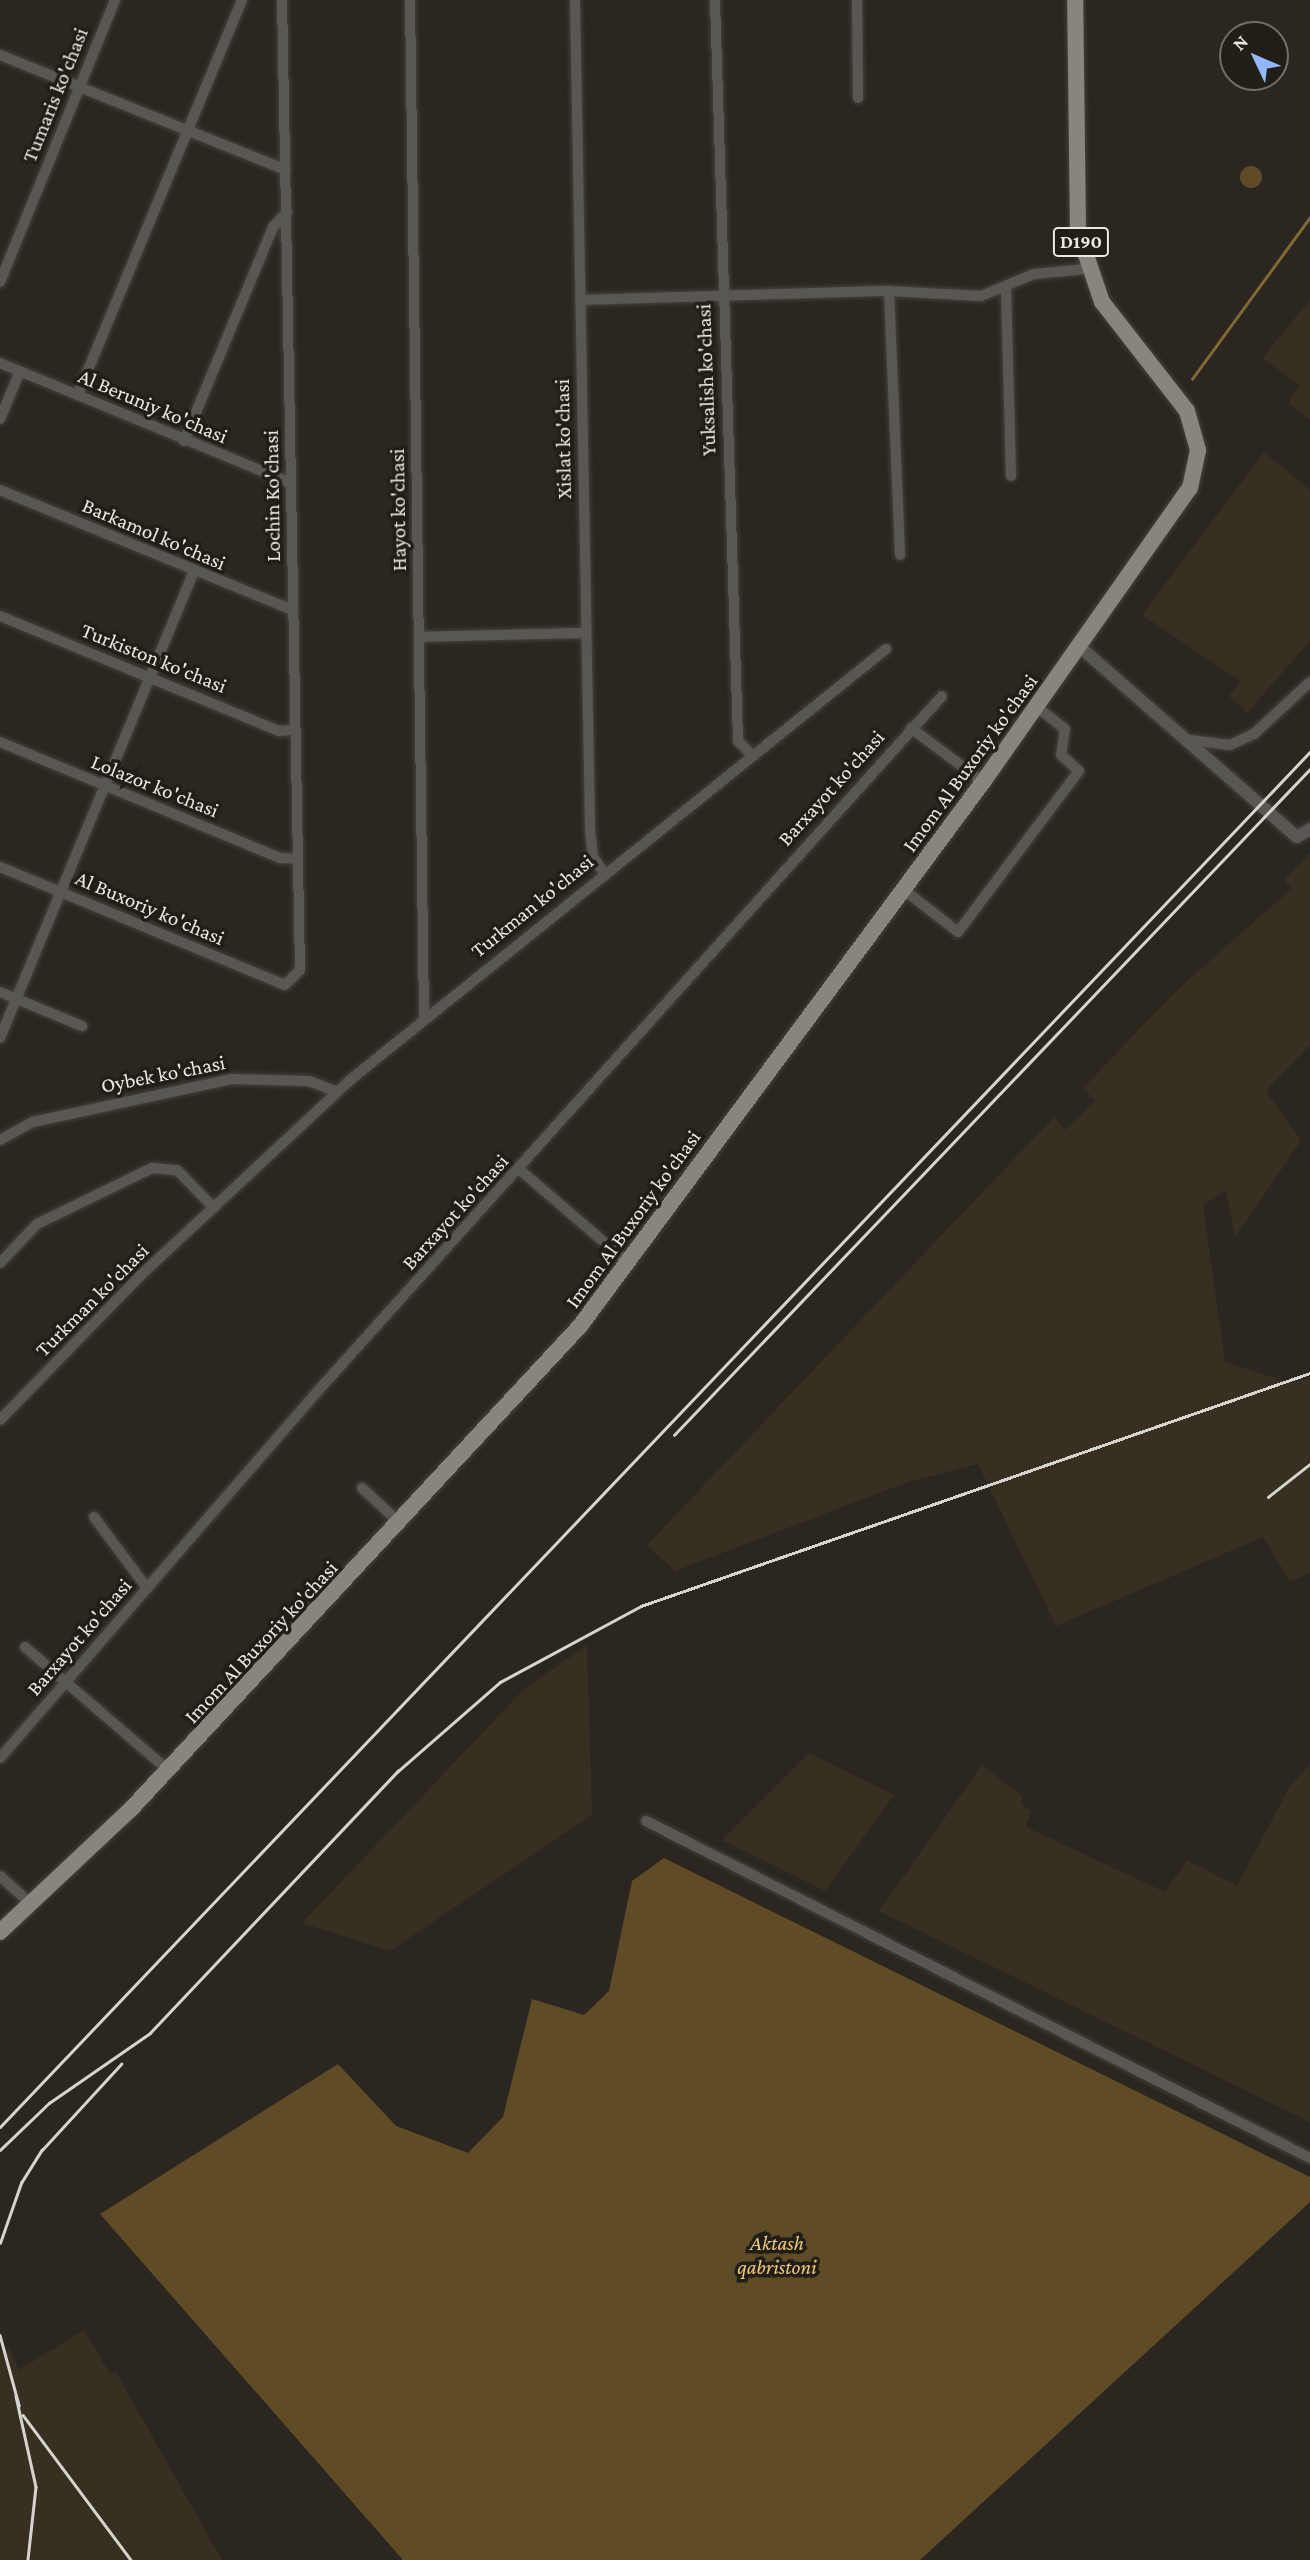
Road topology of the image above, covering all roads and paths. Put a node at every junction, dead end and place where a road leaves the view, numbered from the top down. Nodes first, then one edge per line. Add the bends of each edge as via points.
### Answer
1 (115, 0) edge
2 (242, 0) edge
3 (282, 0) edge
4 (410, 0) edge
5 (575, 0) edge
6 (715, 0) edge
7 (856, 0) edge
8 (1075, 0) edge
9 (0, 55) edge
10 (78, 87) junction
11 (858, 98) dead end
12 (189, 133) junction
13 (286, 170) junction
14 (287, 212) junction
15 (1087, 269) junction
16 (0, 282) edge
17 (1006, 286) junction
18 (890, 291) junction
19 (722, 293) junction
20 (580, 300) junction
21 (0, 363) edge
22 (20, 372) junction
23 (78, 394) junction
24 (0, 419) edge
25 (184, 441) junction
26 (1011, 476) dead end
27 (291, 483) junction
28 (0, 490) edge
29 (900, 555) dead end
30 (194, 571) junction
31 (293, 610) junction
32 (0, 616) edge
33 (586, 633) junction
34 (419, 637) junction
35 (1080, 647) junction
36 (886, 649) dead end
37 (150, 677) junction
38 (1310, 682) edge
39 (942, 696) dead end
40 (1037, 707) junction
41 (911, 728) junction
42 (295, 730) junction
43 (1190, 740) junction
44 (0, 742) edge
45 (750, 752) junction
46 (983, 782) junction
47 (105, 786) junction
48 (1310, 829) edge
49 (298, 859) junction
50 (0, 867) edge
51 (604, 873) junction
52 (903, 889) junction
53 (61, 892) junction
54 (285, 985) joint
55 (0, 992) edge
56 (16, 999) junction
57 (424, 1019) junction
58 (82, 1026) dead end
59 (0, 1038) edge
60 (337, 1092) junction
61 (0, 1140) edge
62 (519, 1169) junction
63 (214, 1208) junction
64 (627, 1262) junction
65 (0, 1263) edge
66 (0, 1420) edge
67 (362, 1488) dead end
68 (94, 1517) dead end
69 (401, 1524) junction
70 (147, 1588) junction
71 (25, 1647) dead end
72 (66, 1683) junction
73 (0, 1758) edge
74 (168, 1770) junction
75 (646, 1821) dead end
76 (0, 1876) edge
77 (32, 1903) junction
78 (0, 1932) edge
79 (1310, 2158) edge

1 - 10 street, Tumaris ko'chasi
2 - 12 street
3 - 13 street, Lochin Ko'chasi
4 - 34 street, Hayot ko'chasi
5 - 20 street, Xislat ko'chasi
6 - 19 street, Yuksalish ko'chasi
7 - 11 street
8 - 15 main road, D190 via 1074,180
9 - 10 street
10 - 12 street
10 - 16 street, Tumaris ko'chasi
12 - 13 street
12 - 23 street
13 - 14 street, Lochin Ko'chasi
14 - 25 street via 273,226
14 - 27 street, Lochin Ko'chasi
15 - 17 street via 1034,274
15 - 35 main road, Imom Al Buxoriy ko'chasi / D190 via 1102,302 1188,411 1198,450 1190,488
17 - 18 street via 981,296
17 - 26 street
18 - 19 street
18 - 29 street
19 - 20 street
19 - 45 street, Yuksalish ko'chasi via 738,741
20 - 33 street, Xislat ko'chasi
21 - 22 street, Al Beruniy ko'chasi
22 - 23 street, Al Beruniy ko'chasi
22 - 24 street
23 - 25 street, Al Beruniy ko'chasi
25 - 27 street, Al Beruniy ko'chasi
27 - 31 street, Lochin Ko'chasi
28 - 30 street, Barkamol ko'chasi
30 - 31 street, Barkamol ko'chasi
30 - 37 street
31 - 42 street, Lochin Ko'chasi
32 - 37 street, Turkiston ko'chasi
33 - 34 street
33 - 51 street, Xislat ko'chasi via 590,829 593,857
34 - 57 street, Hayot ko'chasi
35 - 40 main road, Imom Al Buxoriy ko'chasi
35 - 43 street
36 - 45 street, Turkman ko'chasi
37 - 42 street, Turkiston ko'chasi via 279,731
37 - 47 street
38 - 43 street via 1230,745
39 - 41 street, Barxayot ko'chasi
40 - 46 main road, Imom Al Buxoriy ko'chasi
40 - 52 street via 1066,729 1061,755 1079,771 958,932
41 - 46 street
41 - 62 street, Barxayot ko'chasi
42 - 49 street, Lochin Ko'chasi
43 - 48 street via 1297,837
44 - 47 street, Lolazor ko'chasi
45 - 51 street, Turkman ko'chasi
46 - 52 main road, Imom Al Buxoriy ko'chasi
47 - 49 street, Lolazor ko'chasi via 280,858
47 - 53 street
49 - 54 street, Lochin Ko'chasi via 300,970
50 - 53 street, Al Buxoriy ko'chasi
51 - 57 street, Turkman ko'chasi
52 - 64 main road, Imom Al Buxoriy ko'chasi
53 - 54 street, Al Buxoriy ko'chasi
53 - 56 street
55 - 56 street
56 - 58 street
56 - 59 street
57 - 60 street, Turkman ko'chasi
60 - 61 street, Oybek ko'chasi via 309,1081 232,1079 33,1122
60 - 63 street, Turkman ko'chasi
62 - 64 street
62 - 70 street, Barxayot ko'chasi
63 - 65 street via 177,1170 152,1168 37,1224
63 - 66 street, Turkman ko'chasi
64 - 69 main road, Imom Al Buxoriy ko'chasi via 572,1336
67 - 69 street
68 - 70 street
69 - 74 main road, Imom Al Buxoriy ko'chasi
70 - 72 street, Barxayot ko'chasi
71 - 72 street
72 - 73 street, Barxayot ko'chasi
72 - 74 street
74 - 77 main road, Imom Al Buxoriy ko'chasi
75 - 79 street
76 - 77 street
77 - 78 main road, Imom Al Buxoriy ko'chasi

